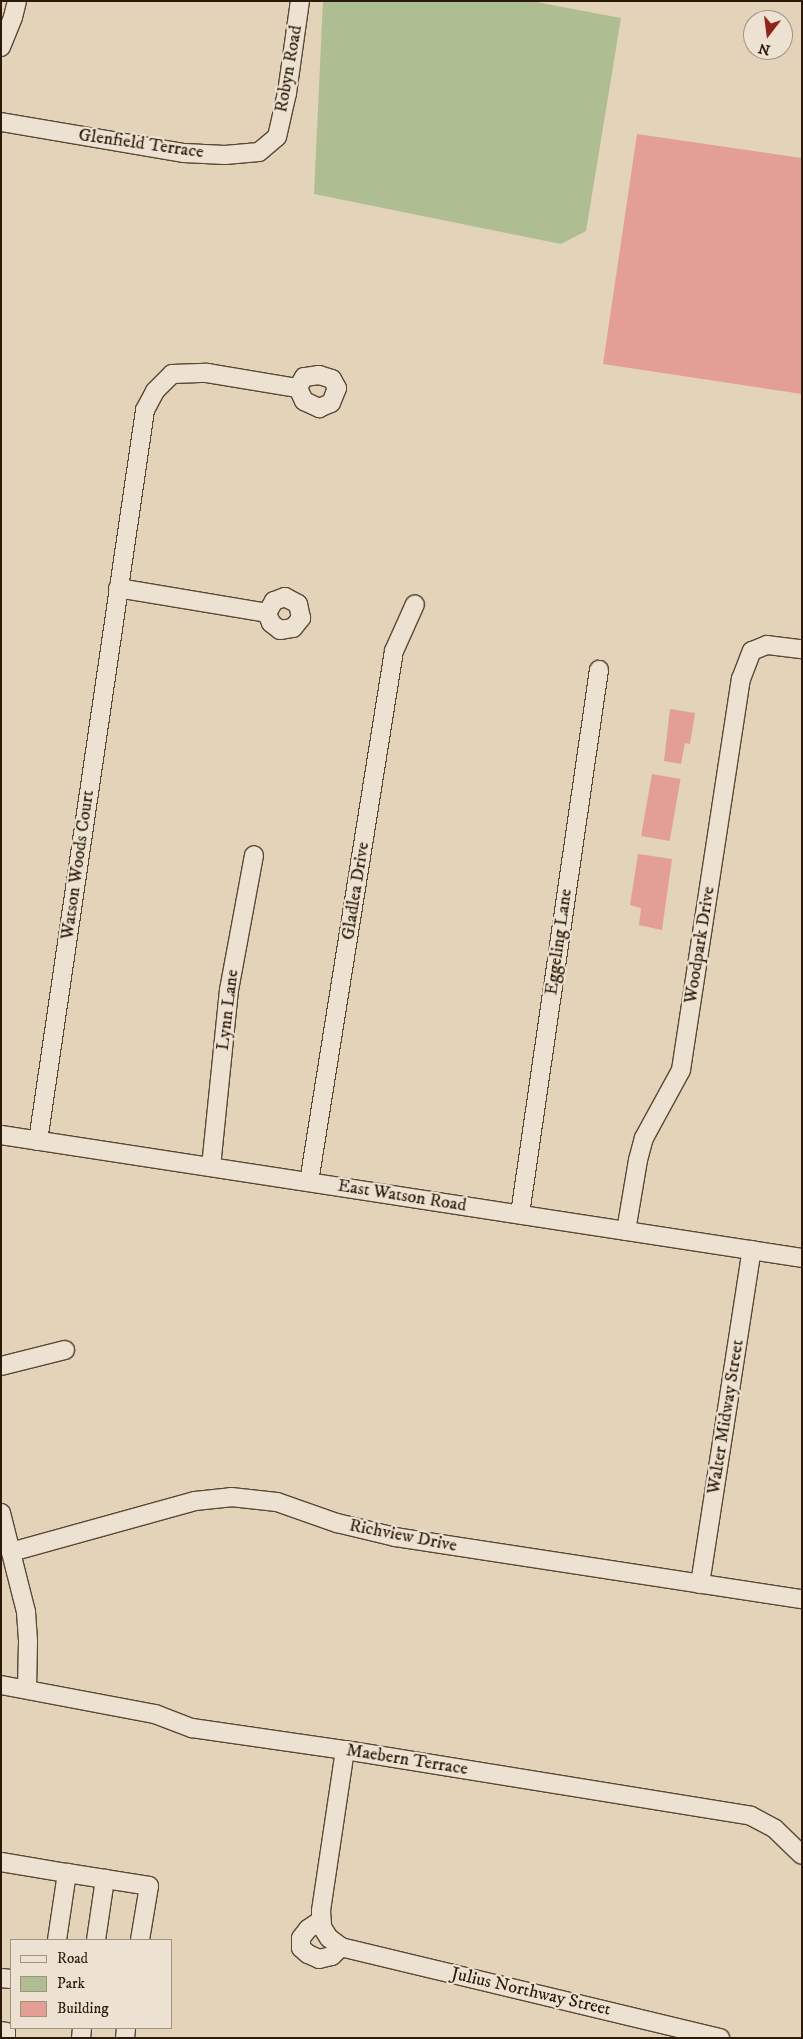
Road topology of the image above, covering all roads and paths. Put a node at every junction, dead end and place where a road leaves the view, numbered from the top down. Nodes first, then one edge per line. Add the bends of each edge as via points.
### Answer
1 (17, 1) edge
2 (300, 1) edge
3 (1, 47) edge
4 (1, 122) edge
5 (277, 137) joint
6 (298, 388) dead end
7 (118, 588) junction
8 (415, 604) dead end
9 (267, 613) dead end
10 (802, 649) edge
11 (599, 670) dead end
12 (254, 855) dead end
13 (1, 1135) edge
14 (38, 1141) junction
15 (211, 1166) junction
16 (309, 1182) junction
17 (520, 1214) junction
18 (626, 1231) junction
19 (752, 1250) junction
20 (802, 1258) edge
21 (65, 1350) dead end
22 (1, 1366) edge
23 (1, 1513) edge
24 (12, 1552) junction
25 (700, 1584) junction
26 (802, 1599) edge
27 (1, 1685) edge
28 (27, 1689) junction
29 (345, 1750) junction
30 (802, 1855) edge
31 (1, 1862) edge
32 (67, 1873) junction
33 (105, 1879) junction
34 (321, 1920) junction
35 (57, 1939) edge
36 (96, 1939) edge
37 (140, 1939) edge
38 (342, 1947) junction
39 (1, 2031) edge
40 (6, 2038) edge
41 (720, 2038) edge

1 - 3 street
2 - 5 street, Robyn Road
4 - 5 street, Glenfield Terrace via 184,153 225,155 259,152
6 - 7 street, Watson Woods Court via 207,373 172,374 155,391 145,410
7 - 9 street
7 - 14 street, Watson Woods Court
8 - 16 street, Gladlea Drive via 394,651
10 - 18 street, Woodpark Drive via 767,645 752,651 741,679 681,1070 644,1138
11 - 17 street, Eggeling Lane
12 - 15 street, Lynn Lane via 229,990
13 - 14 street, East Watson Road
14 - 15 street, East Watson Road
15 - 16 street, East Watson Road
16 - 17 street, East Watson Road
17 - 18 street, East Watson Road
18 - 19 street, East Watson Road
19 - 20 street, East Watson Road
19 - 25 street, Walter Midway Street
21 - 22 street
23 - 24 street
24 - 25 street, Richview Drive via 195,1502 231,1498 277,1502 337,1523 395,1537
24 - 28 street via 26,1612
25 - 26 street, Richview Drive
27 - 28 street, Maebern Terrace
28 - 29 street, Maebern Terrace via 155,1714 192,1728
29 - 30 street, Maebern Terrace via 751,1816 775,1829
29 - 34 street
31 - 32 street
32 - 33 street
32 - 35 street
33 - 36 street
33 - 37 street via 149,1886
34 - 38 street, Julius Northway Street via 329,1938
34 - 38 street via 301,1938 301,1948 319,1959 332,1956
38 - 41 street, Julius Northway Street
39 - 40 street via 6,2032

